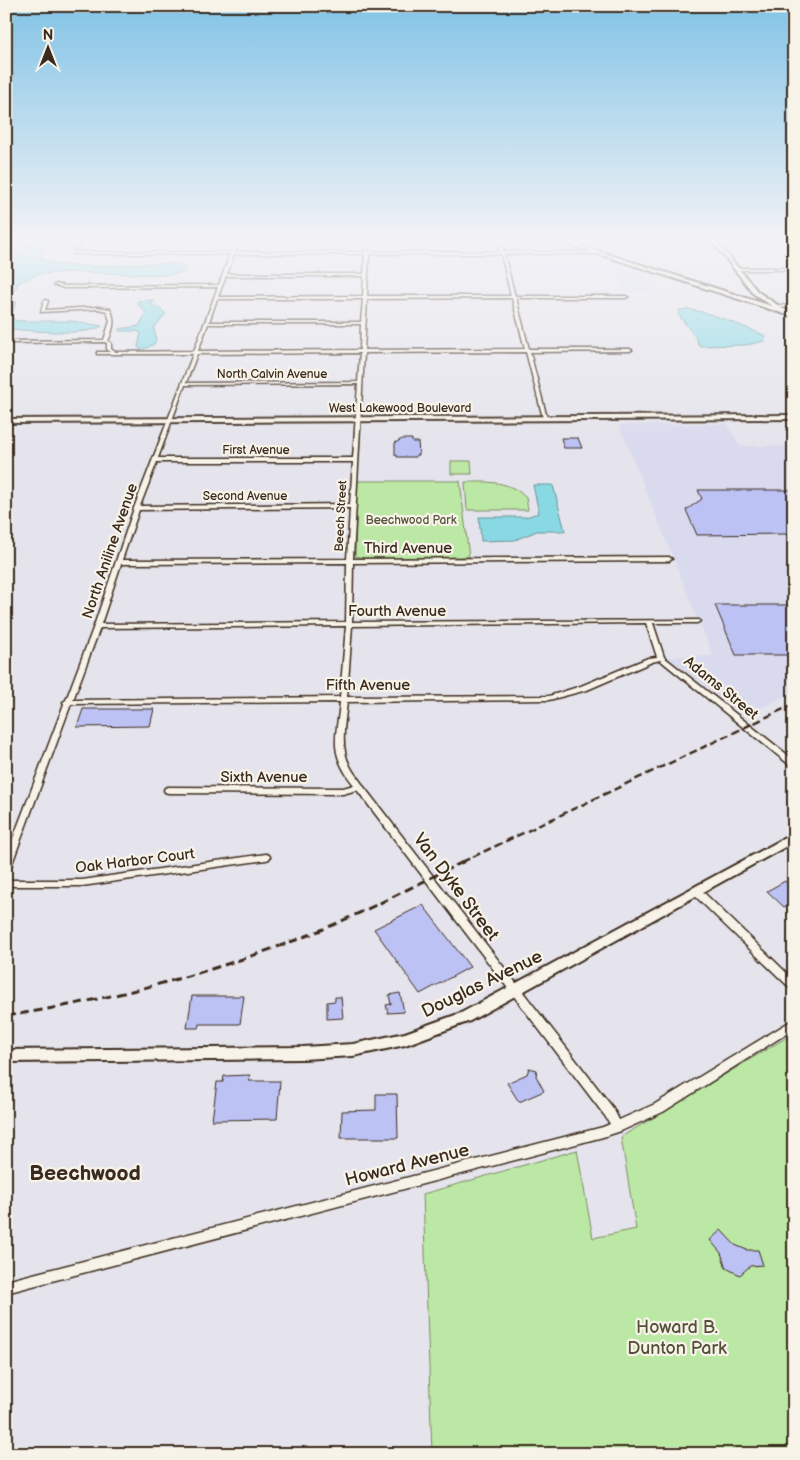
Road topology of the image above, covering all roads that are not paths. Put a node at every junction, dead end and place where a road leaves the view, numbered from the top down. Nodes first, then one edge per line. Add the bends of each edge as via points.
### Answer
1 (43, 309) edge
2 (81, 309) edge
3 (107, 309) edge
4 (211, 309) edge
5 (365, 309) edge
6 (517, 309) edge
7 (777, 309) edge
8 (780, 309) edge
9 (783, 311) junction
10 (794, 315) edge
11 (206, 323) junction
12 (364, 323) junction
13 (106, 341) junction
14 (6, 342) edge
15 (630, 350) dead end
16 (527, 351) junction
17 (196, 352) junction
18 (362, 352) junction
19 (99, 353) dead end
20 (114, 353) junction
21 (360, 383) junction
22 (184, 384) junction
23 (794, 417) edge
24 (545, 418) junction
25 (358, 419) junction
26 (170, 420) junction
27 (6, 421) edge
28 (156, 460) junction
29 (356, 460) junction
30 (353, 506) junction
31 (137, 508) junction
32 (669, 559) dead end
33 (350, 561) junction
34 (118, 562) junction
35 (697, 621) dead end
36 (649, 622) junction
37 (349, 624) junction
38 (96, 626) junction
39 (660, 658) junction
40 (342, 699) junction
41 (67, 702) junction
42 (794, 764) edge
43 (360, 786) junction
44 (168, 790) dead end
45 (794, 837) edge
46 (266, 857) dead end
47 (6, 869) edge
48 (6, 883) edge
49 (696, 892) junction
50 (794, 986) edge
51 (515, 991) junction
52 (794, 1023) edge
53 (6, 1056) edge
54 (618, 1127) junction
55 (6, 1287) edge

1 - 2 street
3 - 13 street via 112,313 112,319
4 - 11 street, North Aniline Avenue
5 - 12 street, Beech Street
6 - 16 street
7 - 9 main road
8 - 9 street
9 - 10 main road
11 - 12 street
11 - 17 street, North Aniline Avenue
12 - 18 street, Beech Street
13 - 14 street
13 - 20 street
15 - 16 street
16 - 18 street
16 - 24 street
17 - 18 street
17 - 20 street
17 - 22 street, North Aniline Avenue
18 - 21 street, Beech Street
19 - 20 street
21 - 22 street, North Calvin Avenue
21 - 25 street, Beech Street
22 - 26 street, North Aniline Avenue
23 - 24 street, West Lakewood Boulevard
24 - 25 street, West Lakewood Boulevard
25 - 26 street, West Lakewood Boulevard
25 - 29 street, Beech Street
26 - 27 street, West Lakewood Boulevard
26 - 28 street, North Aniline Avenue
28 - 29 street, First Avenue
28 - 31 street, North Aniline Avenue
29 - 30 street, Beech Street
30 - 31 street, Second Avenue
30 - 33 street, Beech Street
31 - 34 street, North Aniline Avenue
32 - 33 street, Third Avenue
33 - 34 street, Third Avenue
33 - 37 street, Beech Street
34 - 38 street, North Aniline Avenue
35 - 36 street, Fourth Avenue
36 - 37 street, Fourth Avenue
36 - 39 street, Adams Street
37 - 38 street, Fourth Avenue
37 - 40 street, Beech Street
38 - 41 street, North Aniline Avenue
39 - 40 street, Fifth Avenue via 554,697
39 - 42 street, Adams Street
40 - 41 street, Fifth Avenue
40 - 43 street, Beech Street via 340,746 351,776
41 - 47 street, North Aniline Avenue
43 - 44 street, Sixth Avenue via 343,791
43 - 51 street, Van Dyke Street
45 - 49 street, Douglas Avenue
46 - 48 street, Oak Harbor Court via 82,883
49 - 50 street
49 - 51 street, Douglas Avenue
51 - 53 street, Douglas Avenue via 441,1028 404,1040 354,1050 304,1054
51 - 54 street, Van Dyke Street
52 - 54 street, Howard Avenue via 659,1108
54 - 55 street, Howard Avenue

